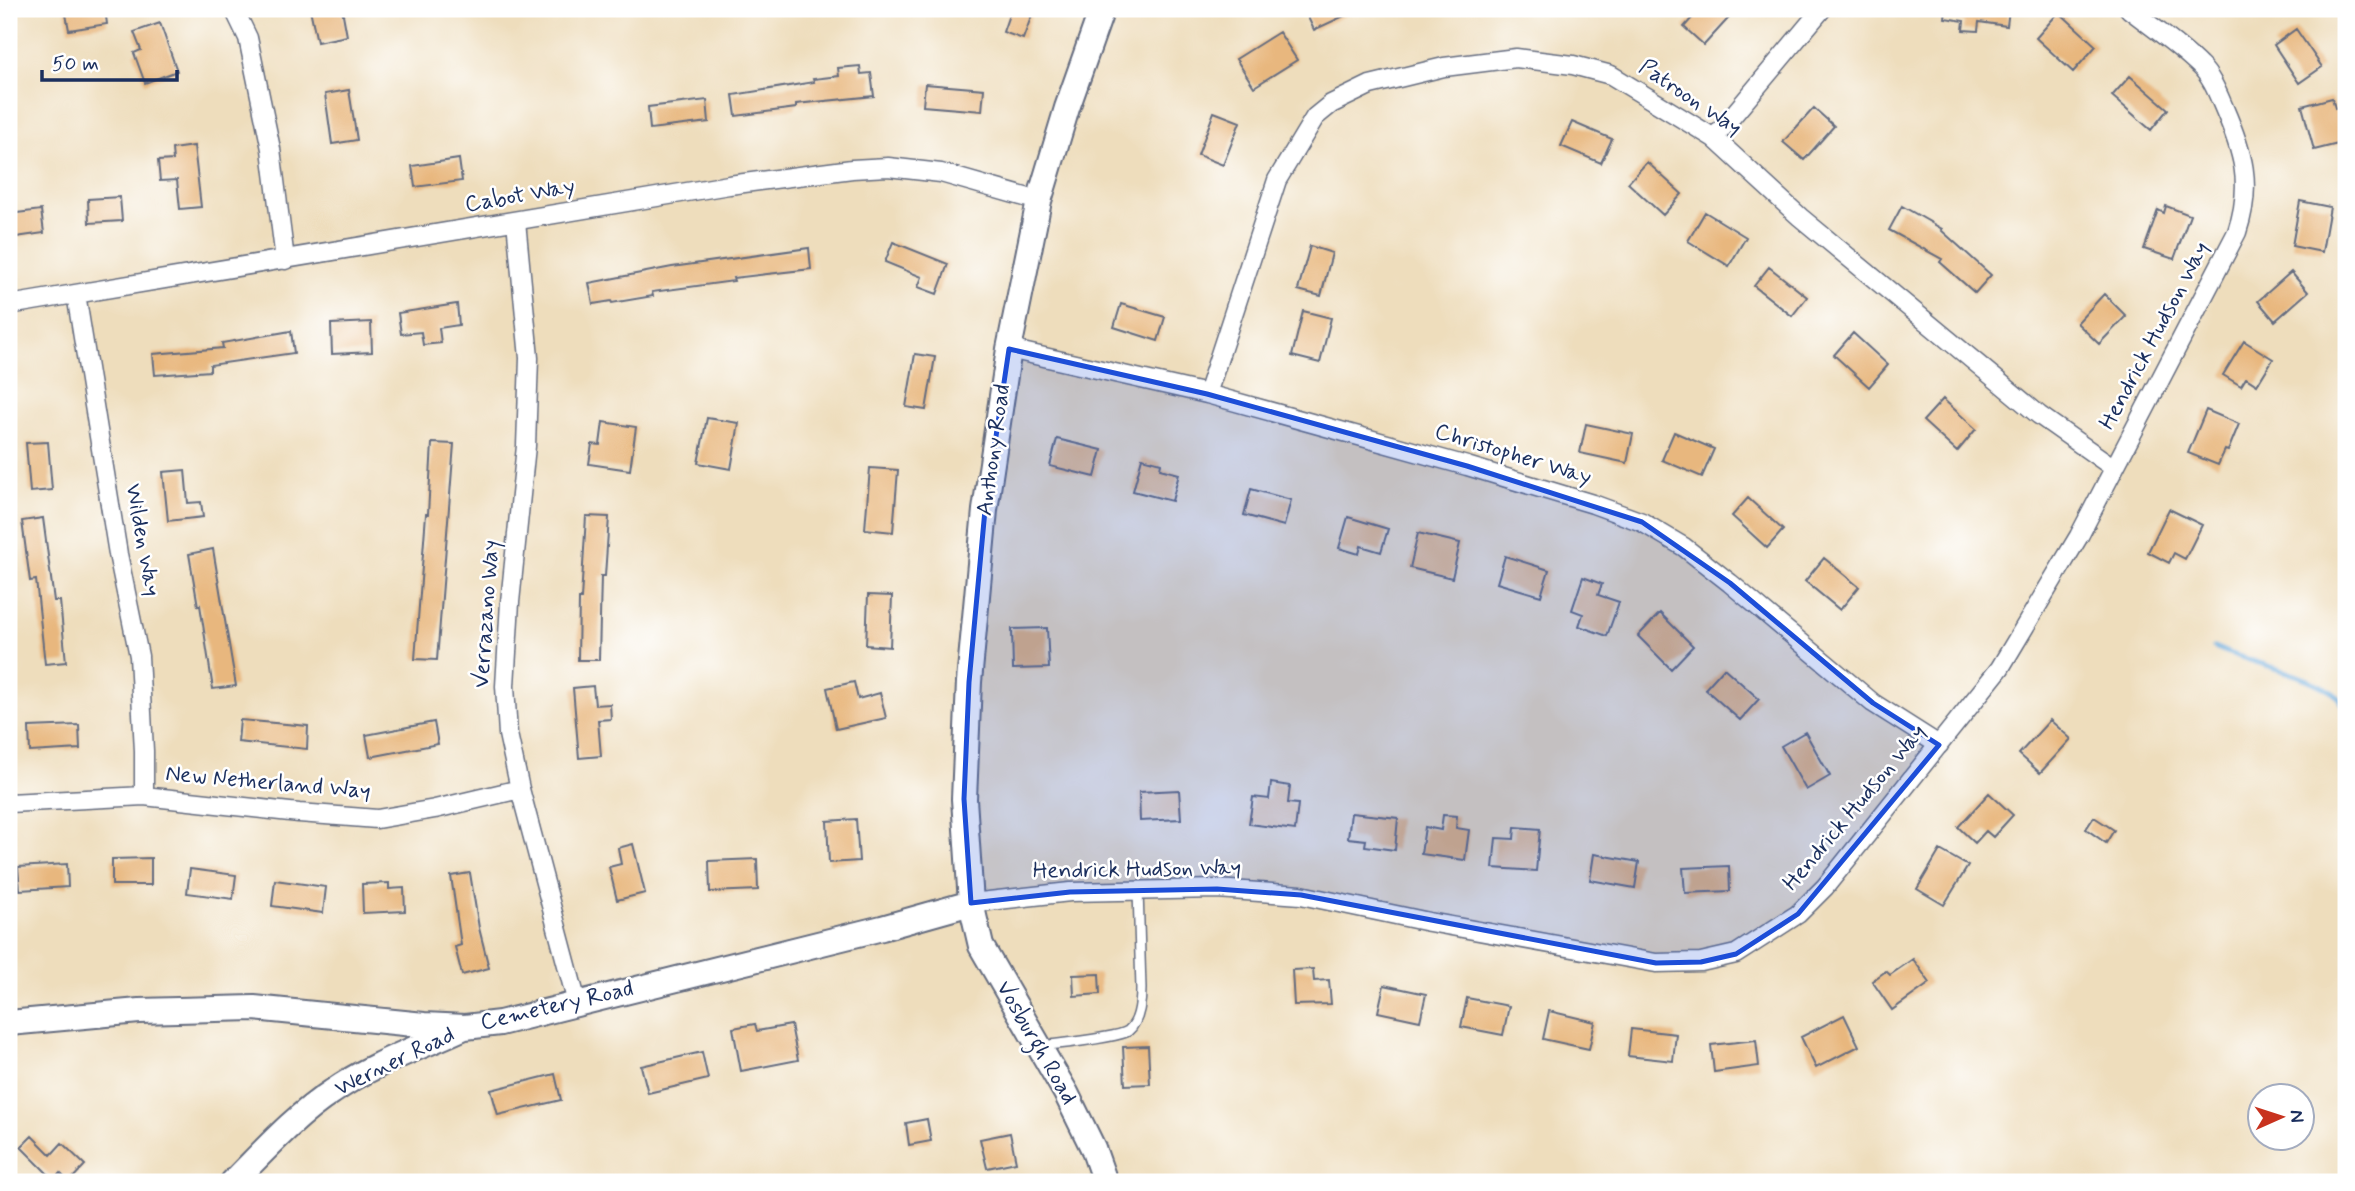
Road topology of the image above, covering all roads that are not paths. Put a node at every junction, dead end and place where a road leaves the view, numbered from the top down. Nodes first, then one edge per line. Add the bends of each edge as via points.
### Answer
1 (234, 9) edge
2 (1102, 9) edge
3 (1822, 9) edge
4 (2129, 9) edge
5 (1714, 138) junction
6 (1038, 201) junction
7 (516, 221) junction
8 (285, 260) junction
9 (76, 295) junction
10 (9, 305) edge
11 (1009, 349) junction
12 (1207, 394) junction
13 (2114, 468) junction
14 (1939, 745) junction
15 (520, 789) junction
16 (144, 796) junction
17 (9, 803) edge
18 (1138, 890) junction
19 (971, 903) junction
20 (577, 1003) junction
21 (9, 1023) edge
22 (465, 1027) junction
23 (1039, 1046) junction
24 (233, 1182) edge
25 (1105, 1182) edge

1 - 8 street via 248,38 271,149
2 - 6 street, Anthony Road
3 - 5 street
4 - 13 street, Hendrick Hudson Way via 2202,67 2239,144 2245,183 2237,232
5 - 12 street, Patroon Way via 1611,75 1516,58 1444,67 1370,85 1331,104 1315,117 1277,180
5 - 13 street, Patroon Way via 1800,217 2028,406
6 - 7 street, Cabot Way via 941,173 888,167 729,185
6 - 11 street, Anthony Road
7 - 8 street, Cabot Way
7 - 15 street, Verrazano Way via 529,358 505,686 508,734
8 - 9 street, Cabot Way
9 - 10 street, Cabot Way
9 - 16 street, Wilden Way via 139,656
11 - 12 street, Christopher Way
11 - 19 street, Anthony Road via 985,510 969,682 964,799
12 - 14 street, Christopher Way via 1467,466 1642,522 1730,583 1873,703
13 - 14 street, Hendrick Hudson Way via 2000,667
14 - 18 street, Hendrick Hudson Way via 1798,914 1736,954 1701,962 1656,963 1301,895 1217,888
15 - 16 street, New Netherland Way via 376,819
15 - 20 street, Verrazano Way
16 - 17 street, New Netherland Way
18 - 19 street, Hendrick Hudson Way
18 - 23 lane via 1141,989 1134,1023 1127,1032
19 - 20 street, Cemetery Road
19 - 23 street, Vosburgh Road via 981,946
20 - 22 street, Cemetery Road
21 - 22 street, Cemetery Road via 139,1011 254,1008
22 - 24 street, Werner Road via 376,1066 331,1092
23 - 25 street, Vosburgh Road via 1093,1148

